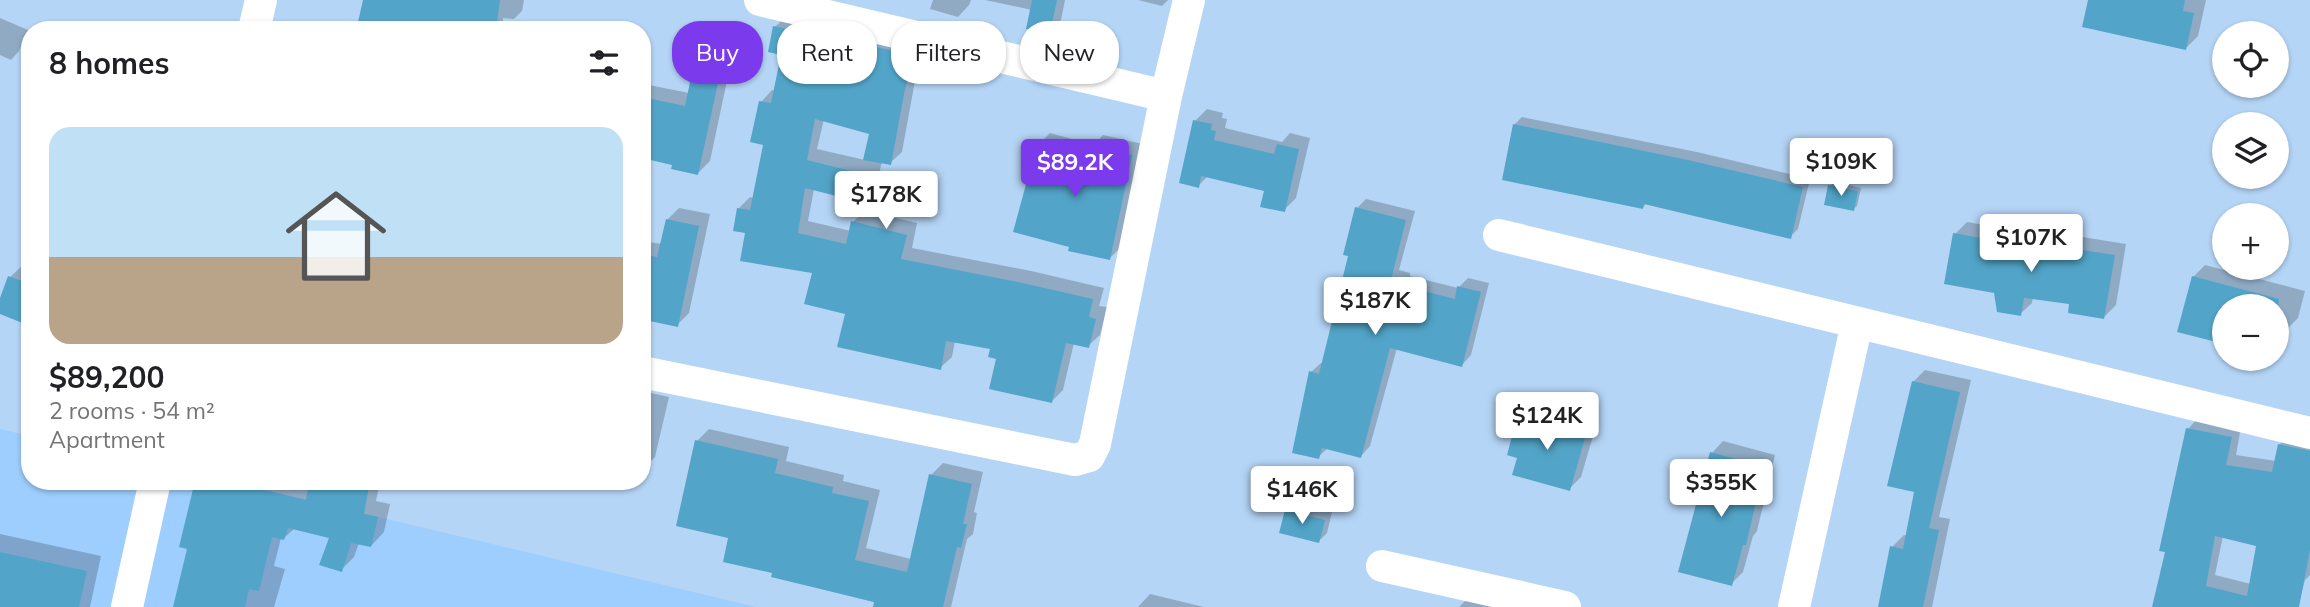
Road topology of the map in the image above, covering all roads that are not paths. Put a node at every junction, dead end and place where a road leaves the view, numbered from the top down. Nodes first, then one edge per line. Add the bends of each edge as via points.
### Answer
1 (261, 0) edge
2 (760, 0) edge
3 (1189, 0) edge
4 (256, 21) edge
5 (1166, 96) junction
6 (1499, 235) dead end
7 (1857, 323) junction
8 (651, 374) edge
9 (2310, 433) edge
10 (153, 490) edge
11 (1382, 566) dead end
12 (127, 607) edge
13 (1565, 607) edge
14 (1794, 607) edge

1 - 4 street
2 - 5 street
3 - 5 street
5 - 8 street via 1089,456 1075,460
6 - 7 street
7 - 9 street
7 - 14 street
10 - 12 street
11 - 13 street

